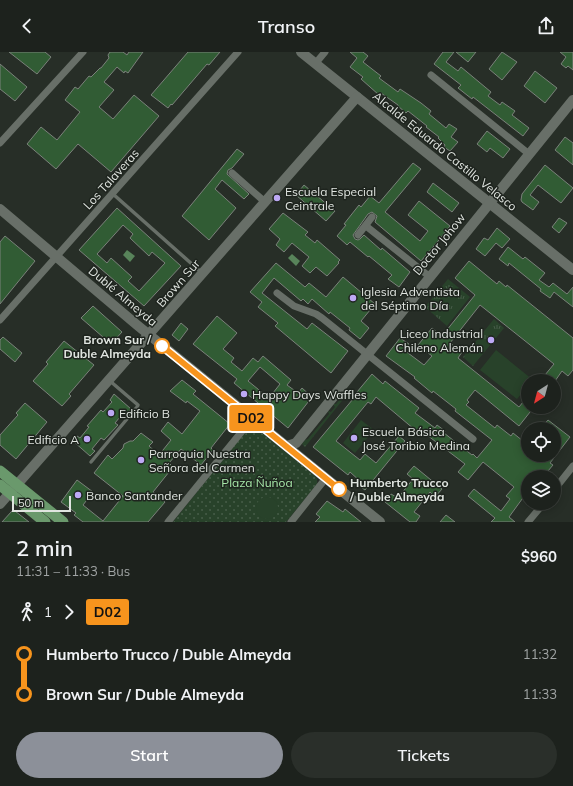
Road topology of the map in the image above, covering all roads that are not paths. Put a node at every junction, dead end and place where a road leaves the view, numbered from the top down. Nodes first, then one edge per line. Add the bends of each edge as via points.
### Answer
1 (83, 52) edge
2 (238, 52) edge
3 (301, 52) edge
4 (325, 52) edge
5 (315, 64) junction
6 (431, 75) dead end
7 (357, 97) junction
8 (573, 100) edge
9 (0, 143) edge
10 (529, 154) junction
11 (232, 174) dead end
12 (113, 194) junction
13 (265, 202) junction
14 (490, 203) junction
15 (0, 209) edge
16 (372, 217) dead end
17 (366, 226) junction
18 (358, 235) dead end
19 (57, 256) junction
20 (573, 270) edge
21 (203, 274) junction
22 (430, 277) junction
23 (278, 293) dead end
24 (0, 320) edge
25 (149, 335) junction
26 (367, 354) junction
27 (109, 380) junction
28 (252, 419) junction
29 (473, 439) dead end
30 (293, 447) junction
31 (91, 462) dead end
32 (573, 466) edge
33 (0, 471) edge
34 (326, 478) junction
35 (561, 481) edge
36 (0, 485) edge
37 (13, 489) junction
38 (0, 504) edge
39 (538, 510) edge
40 (46, 522) edge
41 (64, 522) edge
42 (168, 522) edge
43 (291, 522) edge
44 (380, 522) edge
45 (528, 522) edge

1 - 9 street
2 - 12 street, Los Talaveras
3 - 5 street, Alcalde Eduardo Castillo Velasco
4 - 5 street
5 - 7 street, Alcalde Eduardo Castillo Velasco
6 - 10 street
7 - 13 street, Brown Sur
7 - 14 street, Alcalde Eduardo Castillo Velasco
8 - 10 street, Doctor Johow
10 - 14 street, Doctor Johow
11 - 13 street
12 - 19 street, Los Talaveras
12 - 21 lane
13 - 21 street, Brown Sur
14 - 20 street, Alcalde Eduardo Castillo Velasco
14 - 22 street, Doctor Johow
15 - 19 street, Dublé Almeyda
16 - 17 street
17 - 18 street
17 - 22 street
19 - 24 street, Los Talaveras
19 - 25 street, Dublé Almeyda
21 - 25 street, Brown Sur
22 - 26 street, Doctor Johow
23 - 26 street via 294,306 318,315
25 - 27 street, Brown Sur
25 - 28 street, Dublé Almeyda
26 - 29 street
26 - 30 street, Doctor Johow
27 - 31 lane via 138,405
27 - 37 street, Brown Sur
28 - 30 street, Dublé Almeyda
28 - 42 street
30 - 34 street, Dublé Almeyda
32 - 35 street
33 - 37 main road
34 - 43 street
34 - 44 street, Dublé Almeyda
36 - 37 main road
37 - 38 street, Brown Sur
37 - 40 main road
37 - 41 main road
39 - 45 street

